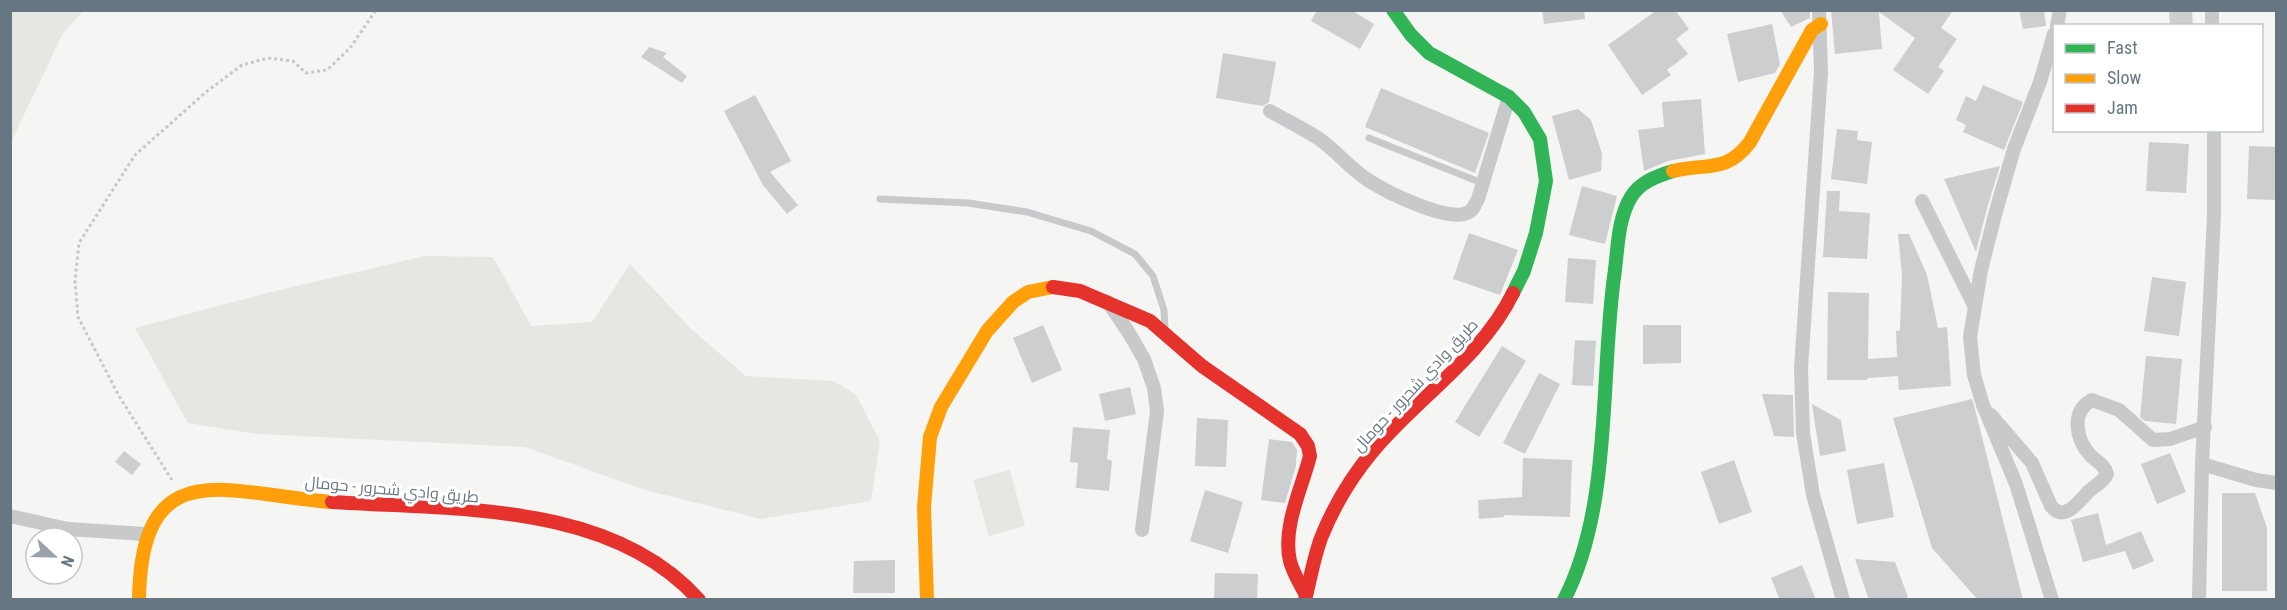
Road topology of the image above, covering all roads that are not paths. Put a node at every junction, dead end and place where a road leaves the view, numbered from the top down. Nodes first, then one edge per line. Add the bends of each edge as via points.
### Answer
1 (1393, 10) edge
2 (1820, 17) edge
3 (2053, 40) edge
4 (1509, 97) junction
5 (1270, 111) dead end
6 (2214, 132) edge
7 (1369, 138) dead end
8 (1482, 183) junction
9 (880, 199) dead end
10 (1922, 201) dead end
11 (1106, 300) junction
12 (1974, 305) junction
13 (1165, 336) junction
14 (1983, 405) junction
15 (2205, 427) junction
16 (2202, 464) junction
17 (2277, 483) edge
18 (10, 516) edge
19 (1142, 530) dead end
20 (145, 534) junction
21 (1305, 597) edge
22 (139, 600) edge
23 (699, 600) edge
24 (927, 600) edge
25 (1564, 600) edge
26 (1843, 600) edge
27 (2052, 600) edge
28 (2199, 600) edge

1 - 4 street, طريق وادي شحرور - حومال via 1429,53
2 - 25 street via 1750,142 1737,157 1726,164 1698,166 1654,177 1631,198 1622,223 1611,301 1593,506 1580,563
2 - 26 street via 1820,83 1801,368 1803,434 1814,495
3 - 12 street via 2014,149
4 - 8 street
4 - 21 street, طريق وادي شحرور - حومال via 1524,112 1540,139 1546,180 1524,271 1505,310 1476,346 1373,451 1345,491 1321,538
5 - 8 street via 1321,140 1367,180 1434,210 1465,214 1472,210
6 - 15 street
7 - 8 lane
9 - 13 lane via 968,203 1027,212 1091,231 1136,254 1153,276 1164,310
10 - 12 street
11 - 13 street via 1150,321
11 - 19 street via 1139,351 1154,388 1157,411
11 - 24 street via 1051,287 1028,292 1013,302 987,331 964,366 941,407 930,437 924,507
12 - 14 street via 1970,337 1974,375
13 - 21 street via 1300,434 1308,446 1310,456 1289,533 1289,557
14 - 15 street via 2032,463 2051,506 2061,513 2069,511 2106,474 2082,441 2077,415 2092,400 2119,410 2153,440 2170,439
14 - 27 street via 2016,484
15 - 16 street
16 - 17 street
16 - 28 street
18 - 20 street via 68,529
20 - 22 street
20 - 23 street, طريق وادي شحرور - حومال via 158,514 181,495 203,491 457,510 561,524 602,536 645,555

